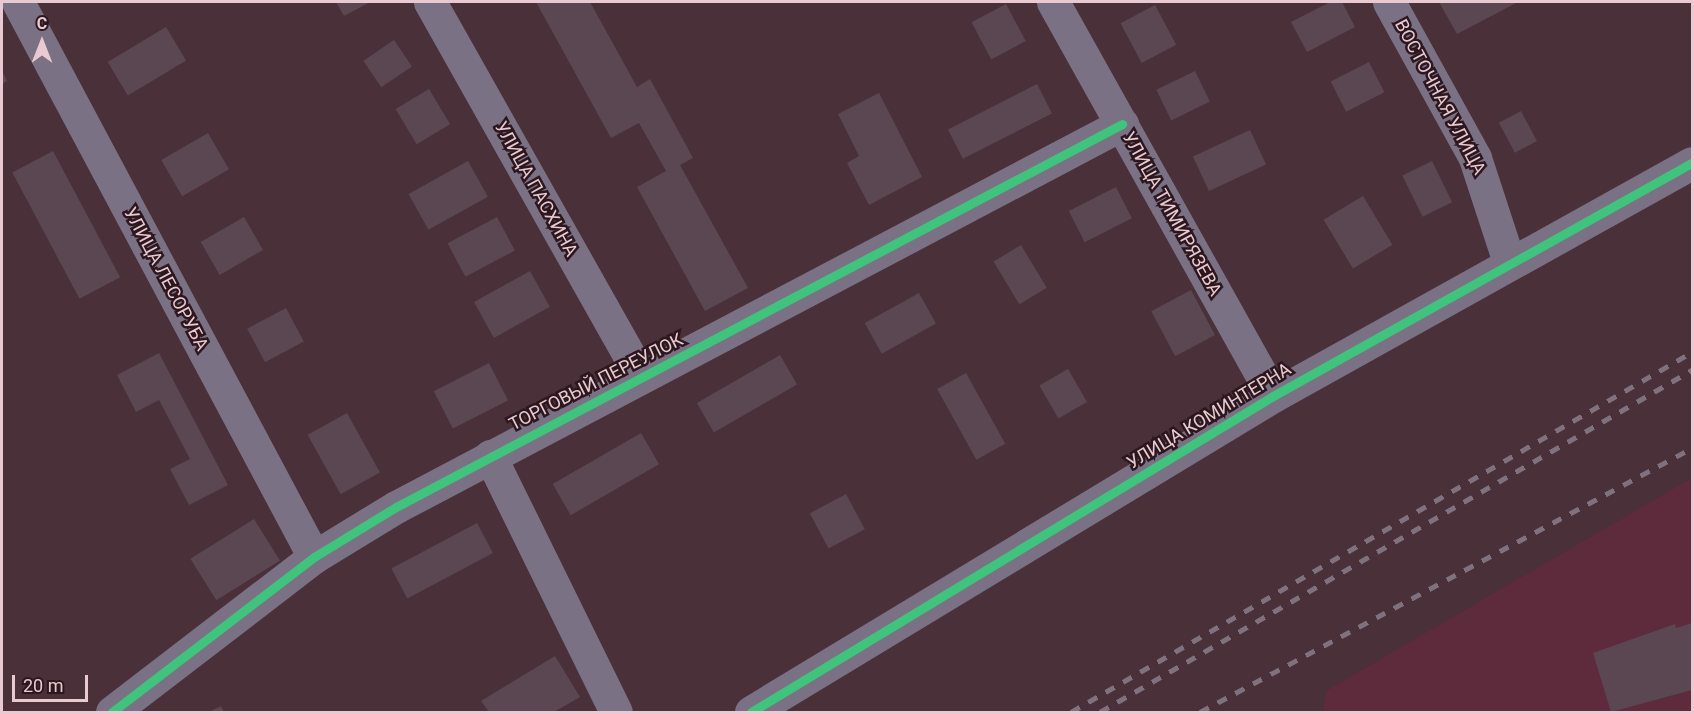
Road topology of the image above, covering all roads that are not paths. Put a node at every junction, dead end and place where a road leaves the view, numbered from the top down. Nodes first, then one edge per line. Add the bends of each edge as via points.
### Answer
1 (18, 2) edge
2 (430, 2) edge
3 (1053, 2) edge
4 (1389, 2) edge
5 (1122, 124) junction
6 (1692, 163) edge
7 (1509, 262) junction
8 (641, 377) junction
9 (1273, 396) junction
10 (490, 456) junction
11 (314, 557) junction
12 (112, 712) edge
13 (616, 712) edge
14 (751, 712) edge

1 - 11 street, УЛИЦА ЛЕСОРУБА
2 - 8 street, УЛИЦА ПАСХИНА
3 - 5 street, УЛИЦА ТИМИРЯЗЕВА
4 - 7 street, ВОСТОЧНАЯ УЛИЦА via 1475,158
5 - 8 street, ТОРГОВЫЙ ПЕРЕУЛОК
5 - 9 street, УЛИЦА ТИМИРЯЗЕВА
6 - 7 street, УЛИЦА КОМИНТЕРНА
7 - 9 street, УЛИЦА КОМИНТЕРНА
8 - 10 street, ТОРГОВЫЙ ПЕРЕУЛОК
9 - 14 street, УЛИЦА КОМИНТЕРНА
10 - 11 street, ТОРГОВЫЙ ПЕРЕУЛОК
10 - 13 street
11 - 12 street, ТОРГОВЫЙ ПЕРЕУЛОК

